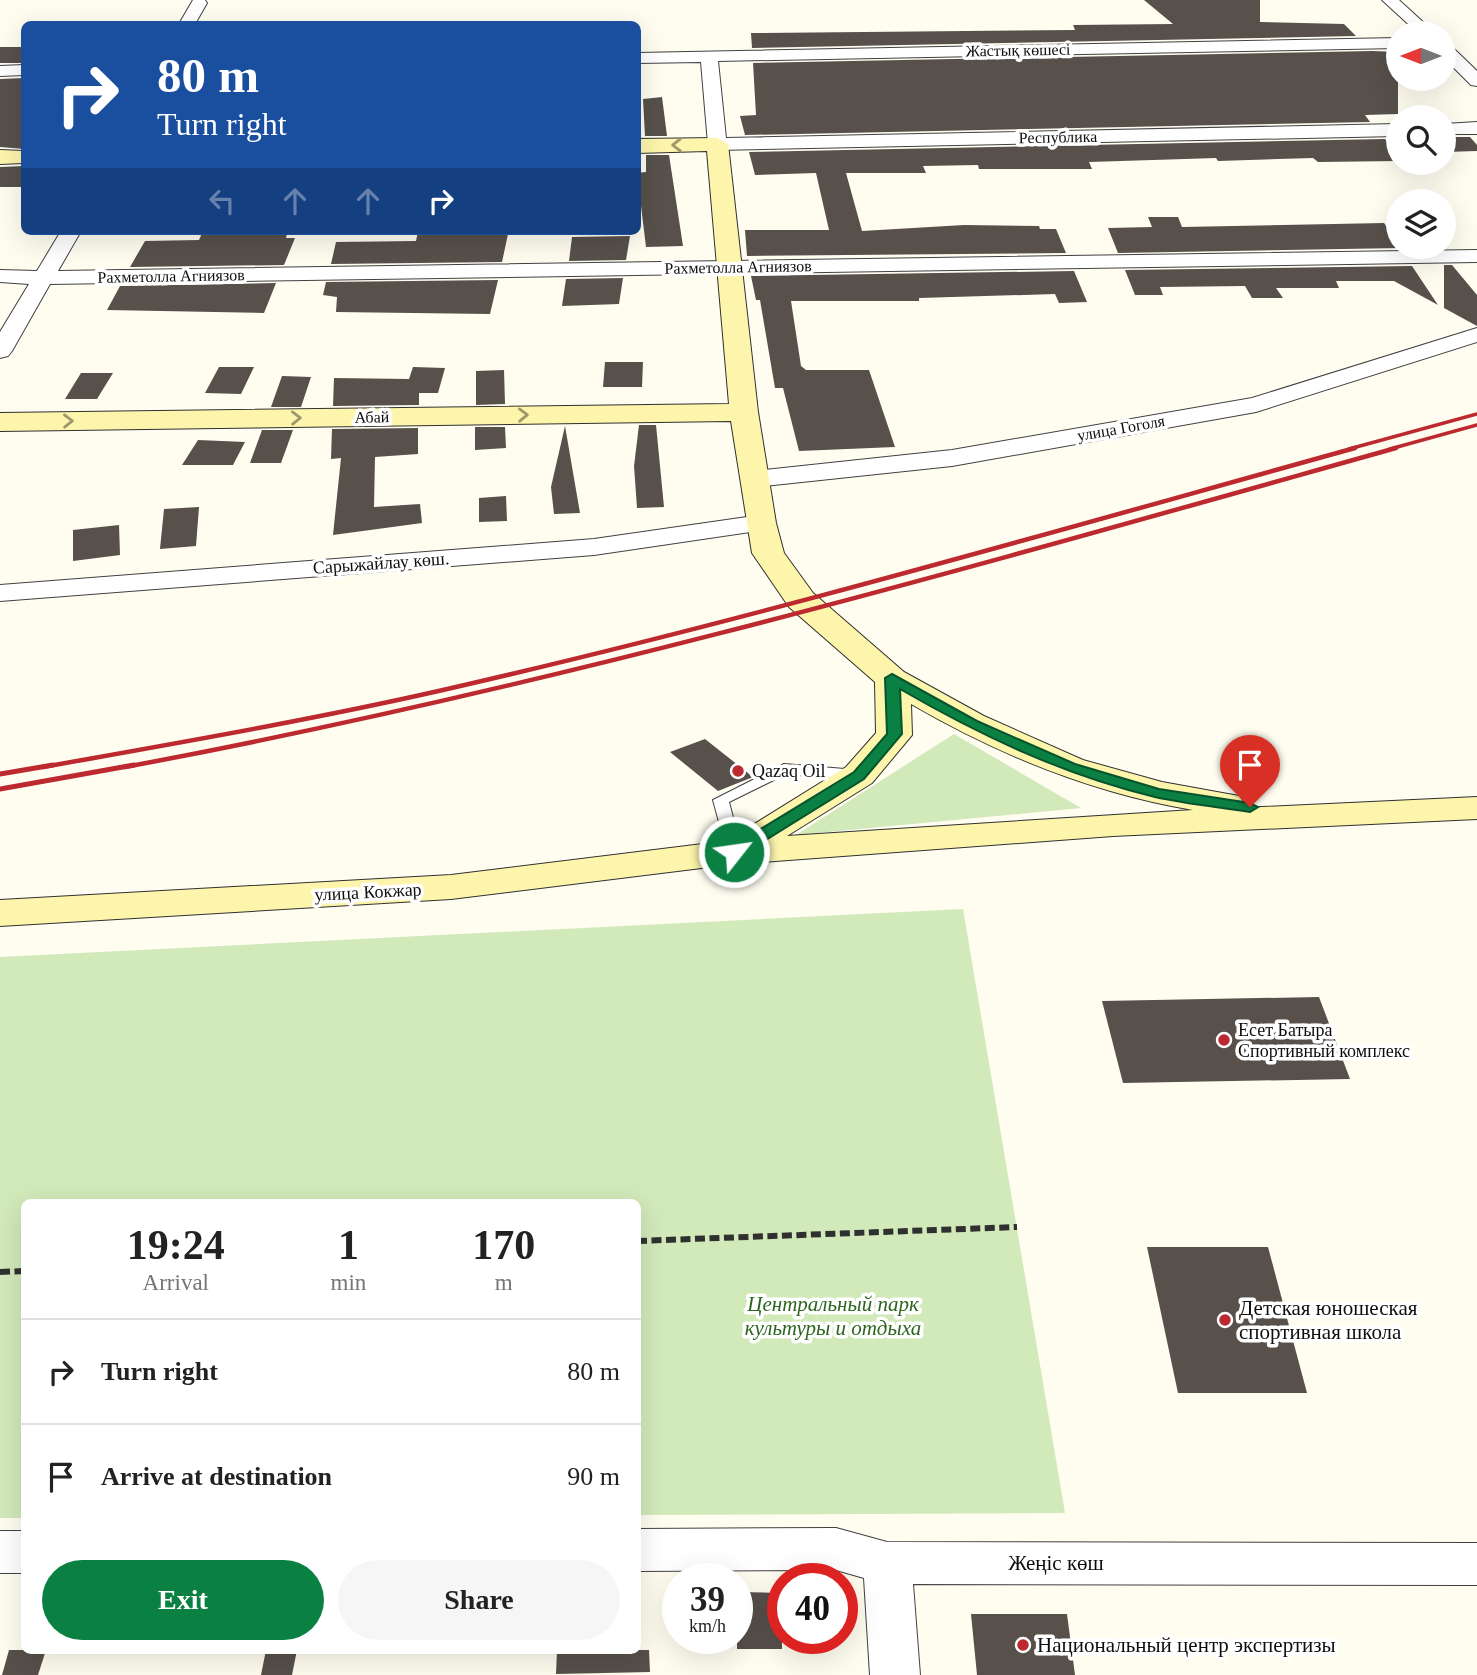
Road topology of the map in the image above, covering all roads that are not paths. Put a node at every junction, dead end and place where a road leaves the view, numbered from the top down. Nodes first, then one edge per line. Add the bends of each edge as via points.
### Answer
1 (1390, 0) edge
2 (199, 4) dead end
3 (189, 21) edge
4 (1414, 21) edge
5 (1456, 42) edge
6 (1466, 42) dead end
7 (1386, 43) edge
8 (709, 56) junction
9 (641, 58) edge
10 (1456, 61) edge
11 (21, 70) edge
12 (0, 71) edge
13 (1477, 81) edge
14 (1477, 128) edge
15 (1456, 129) edge
16 (1386, 130) edge
17 (717, 144) junction
18 (641, 146) edge
19 (0, 157) edge
20 (21, 157) edge
21 (69, 235) edge
22 (1477, 256) edge
23 (730, 267) junction
24 (0, 276) edge
25 (45, 278) junction
26 (1477, 335) edge
27 (0, 351) edge
28 (744, 412) junction
29 (0, 422) edge
30 (756, 479) junction
31 (761, 523) junction
32 (0, 593) edge
33 (892, 678) junction
34 (859, 775) junction
35 (1477, 808) edge
36 (1392, 814) junction
37 (734, 852) junction
38 (0, 913) edge
39 (641, 1549) edge
40 (0, 1552) edge
41 (21, 1552) edge
42 (887, 1563) junction
43 (1477, 1564) edge
44 (895, 1675) edge

1 - 4 street
2 - 3 street
5 - 6 street
7 - 8 street, Жастық көшесі
8 - 9 street, Жастық көшесі
8 - 17 street
10 - 13 street
11 - 12 street
14 - 15 street
16 - 17 street, Республика
17 -> 18 main road
17 - 23 main road
19 - 20 main road
21 - 25 street
22 - 23 street, Рахметолла Агниязов
23 - 25 street, Рахметолла Агниязов
23 - 28 main road
24 - 25 street, Рахметолла Агниязов
25 - 27 street
26 - 30 street, улица Гоголя via 1256,405 952,458
29 -> 28 main road, Абай
28 - 30 main road
30 - 31 main road
31 - 32 street, Сарыжайлау көш. via 594,547
31 - 33 main road via 768,552 801,600
33 - 34 main road via 894,734
33 - 36 main road via 971,724 1070,768 1158,793 1250,807
34 - 37 main road
34 - 37 lane via 783,769 722,800
35 - 36 main road
36 - 37 main road, улица Кокжар via 1113,825
37 - 38 main road, улица Кокжар via 451,887
39 - 42 street, Жеңіс көш via 836,1549
40 - 41 street
42 - 43 street, Жеңіс көш
42 - 44 street

